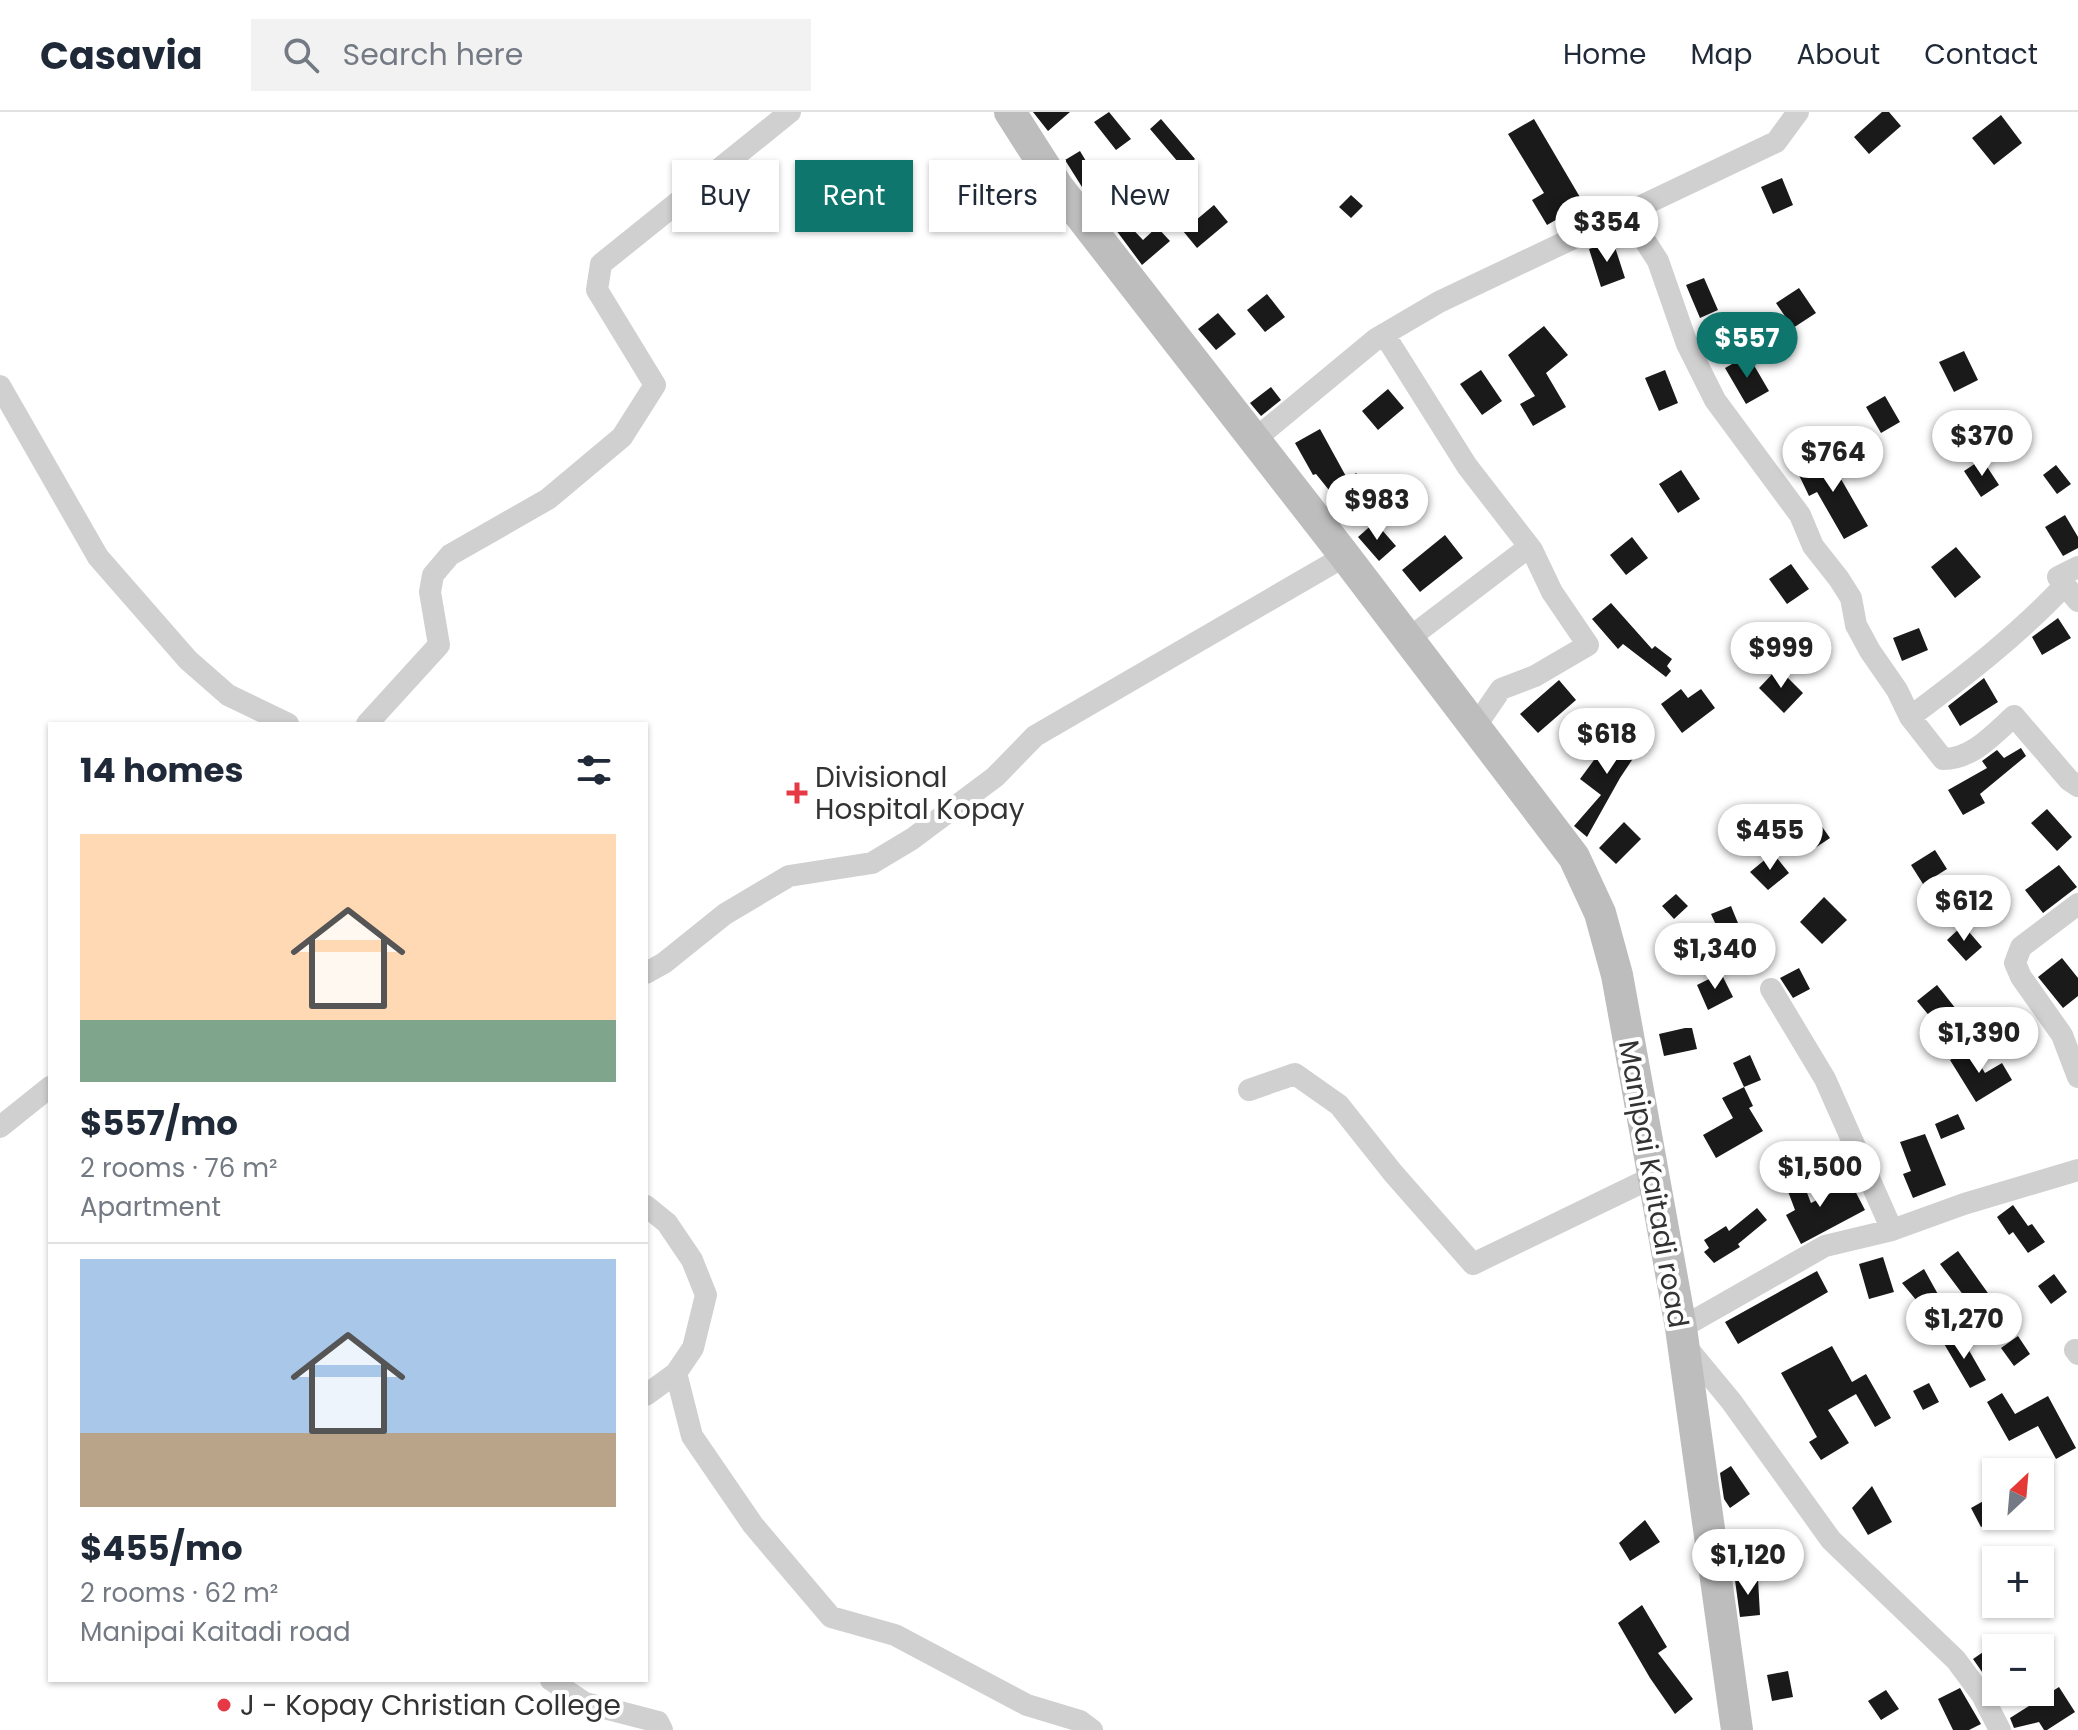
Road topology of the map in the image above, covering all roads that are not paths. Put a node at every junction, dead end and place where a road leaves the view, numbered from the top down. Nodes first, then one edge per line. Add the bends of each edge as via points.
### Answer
1 (790, 112) edge
2 (1010, 112) edge
3 (1798, 112) edge
4 (1627, 213) junction
5 (1384, 334) junction
6 (0, 386) edge
7 (1254, 440) junction
8 (1529, 547) junction
9 (1345, 556) junction
10 (2074, 585) edge
11 (1408, 639) junction
12 (1910, 717) junction
13 (284, 722) edge
14 (369, 722) edge
15 (1475, 727) junction
16 (2078, 786) edge
17 (2078, 904) edge
18 (648, 972) edge
19 (1771, 989) dead end
20 (2078, 1077) edge
21 (48, 1089) edge
22 (1249, 1090) dead end
23 (0, 1127) edge
24 (2078, 1170) edge
25 (1653, 1177) junction
26 (648, 1208) edge
27 (1892, 1230) junction
28 (1682, 1335) junction
29 (676, 1373) junction
30 (648, 1394) edge
31 (554, 1682) edge
32 (662, 1730) edge
33 (1092, 1730) edge
34 (1737, 1730) edge
35 (2000, 1730) edge

1 - 14 street via 601,264 597,290 655,385 622,437 548,499 450,555 433,575 430,592 439,645
2 - 7 main road, Manipai Kaitadi road via 1058,187
3 - 4 street via 1776,142
4 - 5 street via 1439,302
4 - 12 street via 1658,261 1687,344 1715,400 1800,515 1813,546 1851,598 1856,625
5 - 7 street
5 - 8 street via 1467,466
6 - 13 street via 98,557 198,669 228,695
7 - 9 main road, Manipai Kaitadi road
8 - 11 street
8 - 15 street via 1588,645 1501,689
9 - 11 main road, Manipai Kaitadi road
9 - 18 street via 1035,736 995,777 872,863 789,876 725,914
10 - 12 street
11 - 15 main road, Manipai Kaitadi road
12 - 16 street via 1943,759 1960,759 2014,716
15 - 25 main road, Manipai Kaitadi road via 1574,857 1600,913 1617,975
17 - 20 street via 2021,947 2015,963 2062,1035
19 - 27 street via 1825,1079
21 - 23 street
22 - 25 street via 1295,1074 1339,1105 1473,1264
24 - 27 street
25 - 28 main road, Manipai Kaitadi road
26 - 29 street via 667,1223 692,1260 706,1295 693,1348
27 - 28 street via 1825,1246
28 - 34 main road, Manipai Kaitadi road
28 - 35 street via 1831,1540 1956,1660
29 - 30 street
29 - 33 street via 692,1436 753,1525 831,1617 895,1635 1027,1705 1080,1721
31 - 32 street via 585,1703 658,1722

